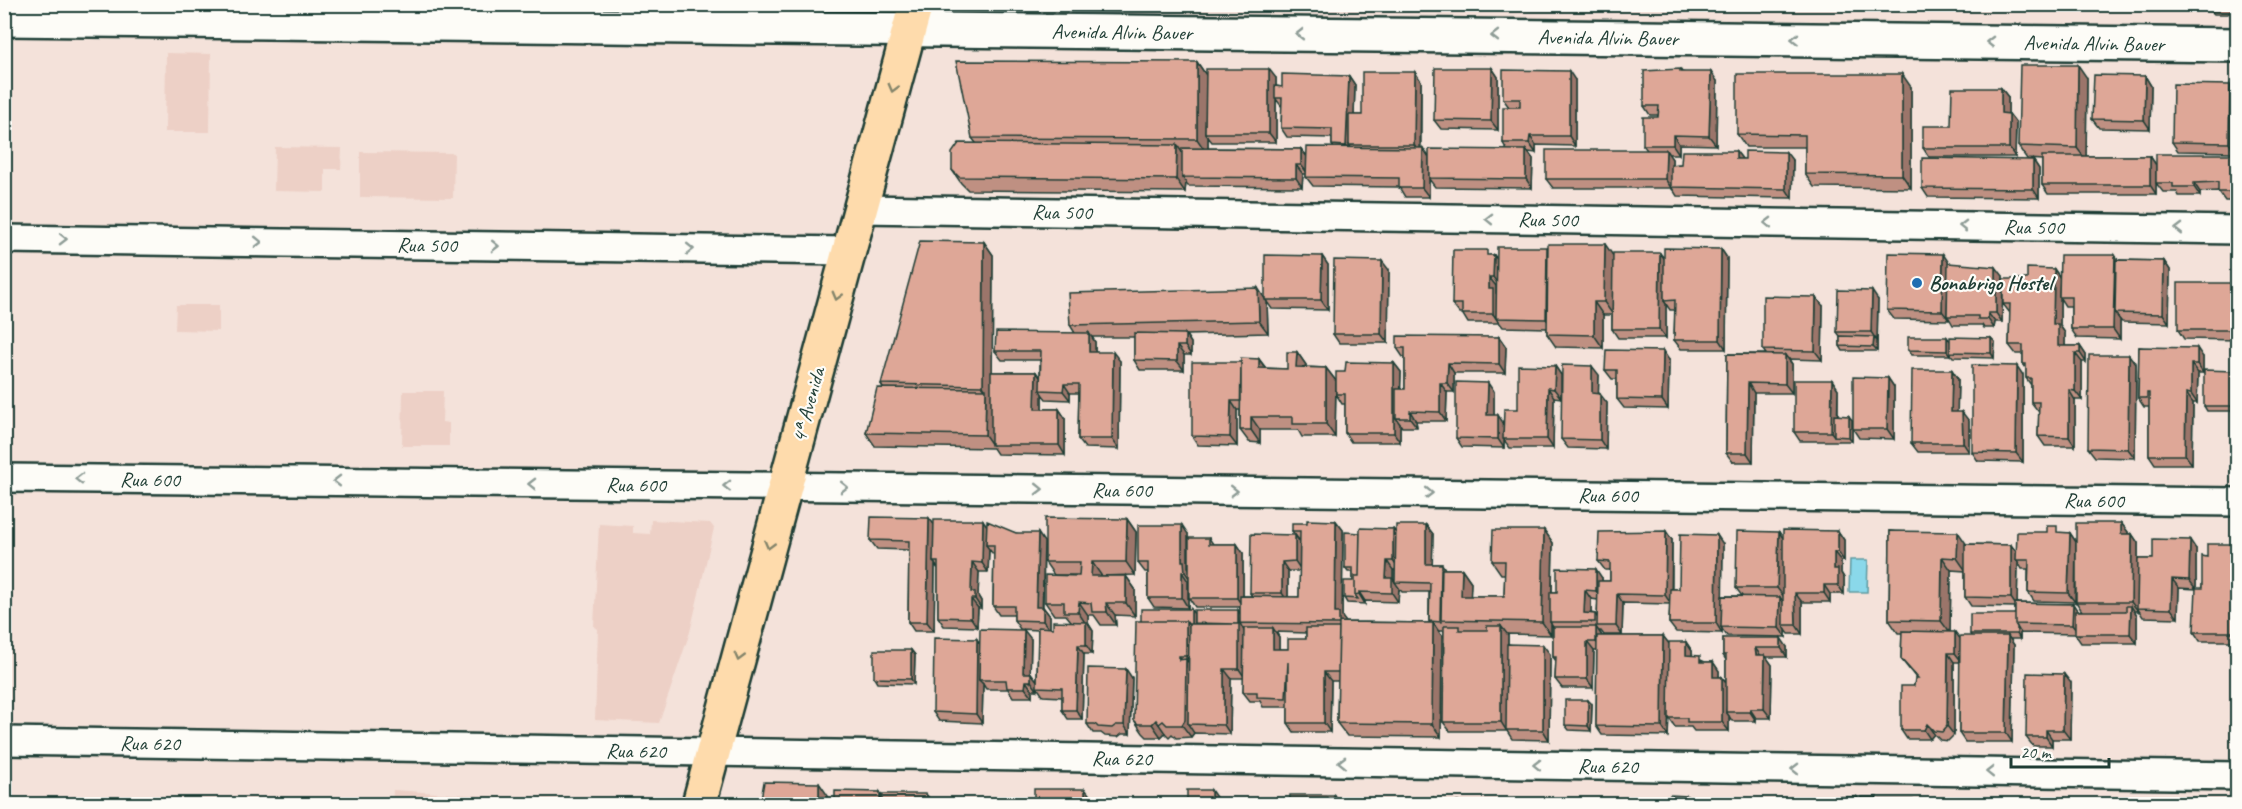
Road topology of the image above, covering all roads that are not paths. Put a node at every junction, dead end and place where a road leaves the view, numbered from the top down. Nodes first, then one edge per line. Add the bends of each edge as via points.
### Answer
1 (912, 18) edge
2 (4, 19) edge
3 (2238, 45) edge
4 (860, 209) junction
5 (2238, 230) edge
6 (4, 238) edge
7 (849, 251) junction
8 (4, 478) edge
9 (785, 486) junction
10 (2238, 502) edge
11 (4, 741) edge
12 (714, 752) junction
13 (2238, 776) edge
14 (699, 804) edge

1 - 2 main road, Avenida Alvin Bauer
3 -> 1 main road, Avenida Alvin Bauer via 1559,36
1 -> 4 main road, 4ª Avenida
5 -> 4 street, Rua 500
4 - 7 main road, 4ª Avenida
6 -> 7 street, Rua 500
7 -> 9 main road, 4ª Avenida
9 -> 8 street, Rua 600
9 -> 10 street, Rua 600
9 -> 12 main road, 4ª Avenida
11 - 12 street, Rua 620
13 -> 12 street, Rua 620
12 - 14 main road, 4ª Avenida

